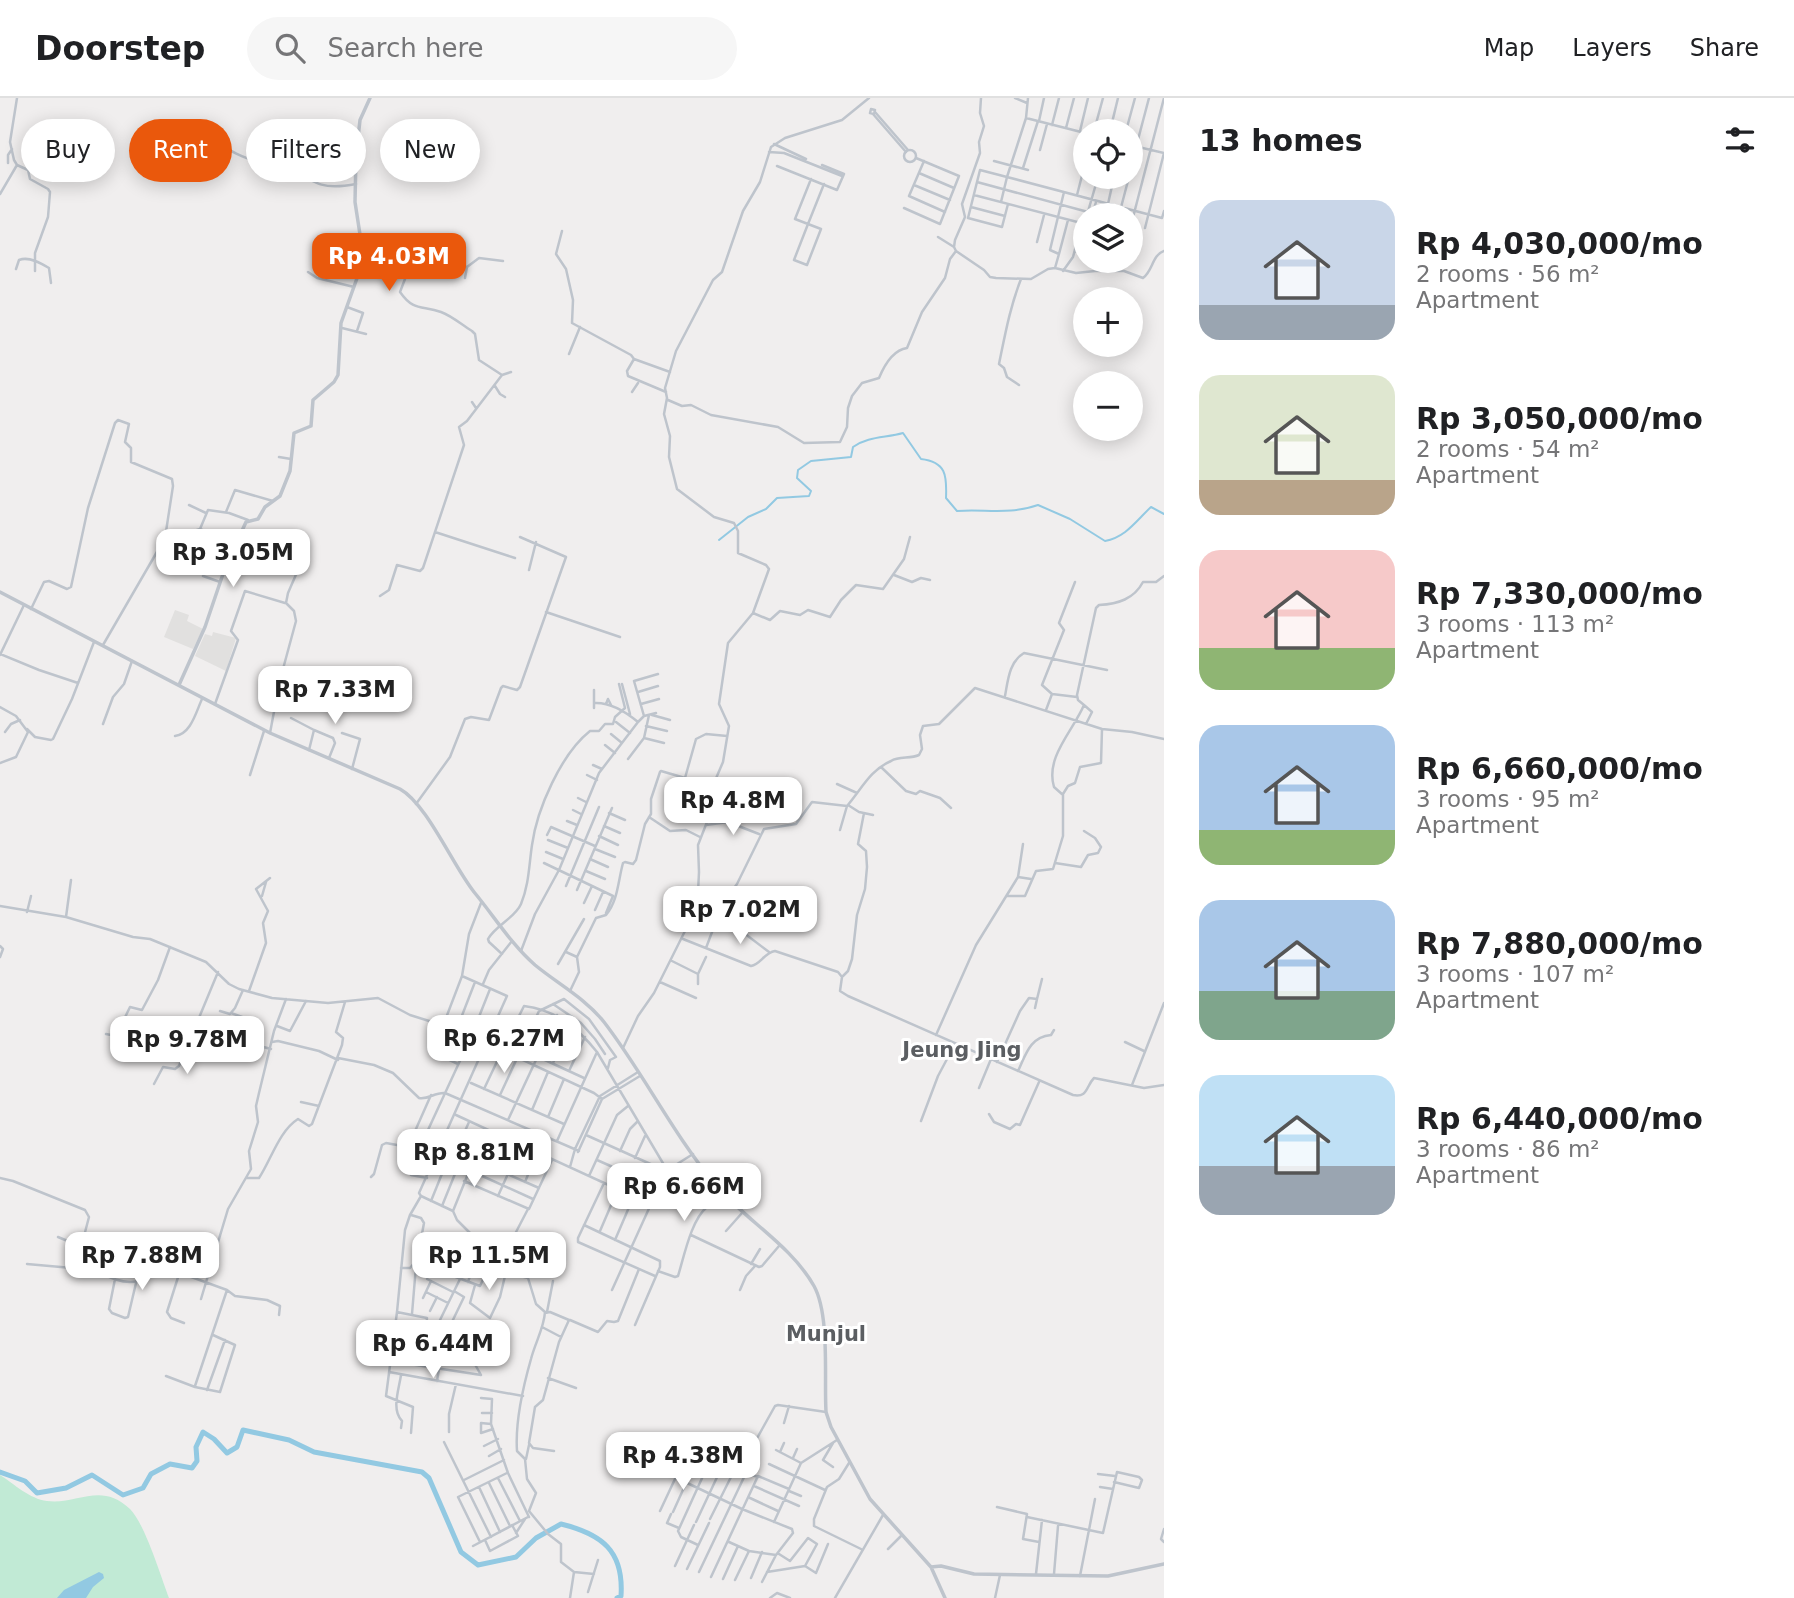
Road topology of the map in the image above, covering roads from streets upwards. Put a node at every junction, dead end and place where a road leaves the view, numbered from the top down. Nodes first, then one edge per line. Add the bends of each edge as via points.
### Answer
1 (17, 98) edge
2 (370, 98) edge
3 (869, 98) edge
4 (981, 98) edge
5 (1015, 98) edge
6 (1044, 98) edge
7 (1059, 98) edge
8 (1074, 98) edge
9 (1088, 98) edge
10 (1103, 98) edge
11 (1118, 98) edge
12 (1135, 98) edge
13 (1149, 98) edge
14 (1164, 98) edge
15 (1028, 100) edge
16 (864, 102) junction
17 (1026, 118) junction
18 (360, 119) edge
19 (1083, 119) edge
20 (1097, 119) edge
21 (1113, 119) edge
22 (1129, 119) edge
23 (1038, 121) junction
24 (1143, 122) edge
25 (1050, 124) junction
26 (1066, 128) junction
27 (1073, 130) edge
28 (774, 144) junction
29 (1143, 148) edge
30 (12, 149) junction
31 (1040, 150) dead end
32 (1152, 150) junction
33 (907, 151) junction
34 (769, 152) junction
35 (1164, 153) edge
36 (916, 158) junction
37 (806, 159) dead end
38 (924, 161) junction
39 (994, 161) dead end
40 (8, 163) dead end
41 (17, 165) junction
42 (822, 165) dead end
43 (777, 166) dead end
44 (1010, 166) junction
45 (1023, 168) junction
46 (1028, 170) dead end
47 (919, 173) junction
48 (842, 176) junction
49 (1007, 177) junction
50 (811, 179) junction
51 (314, 182) edge
52 (977, 183) junction
53 (356, 184) joint
54 (824, 184) junction
55 (914, 185) junction
56 (954, 188) junction
57 (1004, 189) junction
58 (1079, 189) edge
59 (1096, 189) edge
60 (1063, 192) junction
61 (0, 194) edge
62 (974, 195) junction
63 (1077, 195) junction
64 (950, 200) junction
65 (1094, 201) junction
66 (1001, 202) junction
67 (1103, 203) edge
68 (1137, 203) edge
69 (1009, 204) junction
70 (1060, 204) junction
71 (971, 206) junction
72 (904, 208) dead end
73 (1073, 208) edge
74 (1164, 211) edge
75 (945, 212) junction
76 (1143, 213) edge
77 (1045, 214) junction
78 (1149, 214) junction
79 (1005, 216) junction
80 (1057, 217) junction
81 (1069, 220) junction
82 (1073, 221) edge
83 (808, 224) junction
84 (1145, 228) dead end
85 (562, 231) dead end
86 (938, 237) dead end
87 (361, 241) junction
88 (1037, 242) dead end
89 (955, 249) junction
90 (1164, 251) edge
91 (1073, 253) edge
92 (1059, 254) junction
93 (33, 260) junction
94 (503, 261) dead end
95 (406, 267) junction
96 (467, 267) junction
97 (1055, 268) junction
98 (16, 269) dead end
99 (35, 271) dead end
100 (1063, 271) junction
101 (308, 272) dead end
102 (465, 278) dead end
103 (1021, 279) junction
104 (51, 283) dead end
105 (354, 287) junction
106 (347, 307) junction
107 (580, 327) junction
108 (342, 328) junction
109 (357, 331) junction
110 (366, 334) dead end
111 (569, 354) dead end
112 (634, 359) junction
113 (653, 365) junction
114 (511, 372) dead end
115 (650, 372) dead end
116 (670, 372) junction
117 (502, 375) junction
118 (639, 382) junction
119 (1019, 385) dead end
120 (495, 386) junction
121 (632, 392) dead end
122 (666, 392) junction
123 (505, 397) dead end
124 (667, 399) junction
125 (472, 401) dead end
126 (476, 408) junction
127 (279, 457) dead end
128 (290, 459) junction
129 (275, 501) junction
130 (189, 505) dead end
131 (226, 512) junction
132 (206, 513) junction
133 (248, 520) junction
134 (200, 529) junction
135 (435, 532) junction
136 (166, 535) junction
137 (520, 537) dead end
138 (910, 537) dead end
139 (238, 542) junction
140 (536, 542) junction
141 (515, 558) dead end
142 (298, 570) dead end
143 (529, 570) dead end
144 (893, 575) junction
145 (203, 576) dead end
146 (1164, 576) edge
147 (930, 580) dead end
148 (220, 582) junction
149 (1075, 582) dead end
150 (0, 592) edge
151 (380, 596) dead end
152 (286, 603) junction
153 (24, 605) junction
154 (31, 609) junction
155 (546, 612) junction
156 (754, 612) junction
157 (620, 637) dead end
158 (94, 642) junction
159 (103, 646) junction
160 (0, 655) edge
161 (1052, 659) junction
162 (132, 661) junction
163 (1085, 665) junction
164 (1107, 670) dead end
165 (658, 674) dead end
166 (78, 682) junction
167 (620, 684) dead end
168 (179, 685) junction
169 (658, 686) dead end
170 (594, 690) dead end
171 (607, 692) dead end
172 (638, 692) junction
173 (1052, 694) junction
174 (1005, 696) junction
175 (203, 697) junction
176 (1077, 697) junction
177 (608, 698) junction
178 (659, 699) dead end
179 (215, 704) junction
180 (606, 704) junction
181 (641, 704) junction
182 (1084, 705) junction
183 (0, 707) edge
184 (612, 707) junction
185 (625, 709) junction
186 (1046, 710) junction
187 (656, 713) dead end
188 (647, 715) junction
189 (291, 718) dead end
190 (20, 720) junction
191 (670, 720) dead end
192 (1077, 721) junction
193 (616, 722) dead end
194 (638, 722) junction
195 (103, 724) dead end
196 (1086, 724) junction
197 (646, 726) junction
198 (27, 729) junction
199 (1102, 729) junction
200 (314, 730) junction
201 (264, 731) junction
202 (667, 731) dead end
203 (5, 732) dead end
204 (270, 733) junction
205 (342, 733) dead end
206 (630, 733) junction
207 (611, 734) dead end
208 (175, 736) dead end
209 (728, 736) junction
210 (644, 738) junction
211 (1164, 739) edge
212 (622, 743) junction
213 (664, 743) dead end
214 (605, 745) dead end
215 (309, 750) junction
216 (615, 753) junction
217 (602, 757) dead end
218 (329, 758) junction
219 (628, 759) dead end
220 (608, 762) junction
221 (0, 763) edge
222 (593, 765) dead end
223 (881, 767) junction
224 (352, 769) junction
225 (602, 769) junction
226 (250, 775) dead end
227 (587, 775) dead end
228 (597, 779) junction
229 (836, 784) dead end
230 (585, 788) dead end
231 (591, 790) junction
232 (857, 793) junction
233 (1063, 794) junction
234 (578, 798) dead end
235 (586, 802) junction
236 (416, 804) junction
237 (848, 806) junction
238 (599, 807) dead end
239 (612, 808) dead end
240 (951, 808) dead end
241 (573, 810) dead end
242 (610, 813) junction
243 (864, 813) junction
244 (582, 814) junction
245 (873, 815) dead end
246 (649, 817) junction
247 (625, 820) dead end
248 (567, 821) dead end
249 (577, 825) junction
250 (706, 825) junction
251 (604, 826) junction
252 (840, 830) dead end
253 (1084, 831) dead end
254 (620, 833) dead end
255 (760, 835) junction
256 (572, 836) junction
257 (600, 836) junction
258 (701, 838) junction
259 (584, 842) junction
260 (1023, 844) dead end
261 (618, 845) dead end
262 (568, 848) junction
263 (595, 848) junction
264 (546, 852) dead end
265 (615, 857) dead end
266 (563, 859) junction
267 (590, 859) junction
268 (544, 863) dead end
269 (1055, 863) junction
270 (608, 867) dead end
271 (559, 870) junction
272 (585, 870) junction
273 (571, 875) junction
274 (1018, 877) junction
275 (270, 878) dead end
276 (605, 879) dead end
277 (1031, 879) junction
278 (71, 880) dead end
279 (581, 881) junction
280 (266, 883) junction
281 (566, 886) dead end
282 (592, 886) junction
283 (577, 890) dead end
284 (603, 891) junction
285 (31, 896) dead end
286 (1007, 896) junction
287 (261, 897) junction
288 (482, 901) junction
289 (584, 903) dead end
290 (0, 906) edge
291 (595, 910) dead end
292 (27, 912) junction
293 (606, 913) dead end
294 (66, 917) junction
295 (584, 919) dead end
296 (716, 921) junction
297 (500, 924) junction
298 (683, 939) junction
299 (512, 941) junction
300 (489, 942) junction
301 (0, 946) edge
302 (170, 947) junction
303 (484, 948) dead end
304 (706, 948) junction
305 (521, 951) junction
306 (566, 952) junction
307 (769, 953) junction
308 (502, 954) junction
309 (0, 957) edge
310 (577, 957) junction
311 (706, 957) dead end
312 (672, 961) junction
313 (558, 964) dead end
314 (218, 972) junction
315 (698, 974) junction
316 (462, 976) junction
317 (842, 977) junction
318 (1042, 979) dead end
319 (475, 982) junction
320 (660, 982) junction
321 (698, 984) dead end
322 (482, 985) junction
323 (243, 989) junction
324 (490, 989) junction
325 (570, 990) junction
326 (249, 991) junction
327 (696, 998) dead end
328 (286, 999) junction
329 (1037, 999) junction
330 (306, 1000) junction
331 (345, 1002) junction
332 (1164, 1003) edge
333 (554, 1004) junction
334 (1035, 1008) dead end
335 (220, 1011) dead end
336 (539, 1011) junction
337 (231, 1013) junction
338 (557, 1014) junction
339 (562, 1018) junction
340 (574, 1018) junction
341 (259, 1023) dead end
342 (571, 1023) junction
343 (442, 1025) junction
344 (276, 1026) junction
345 (1054, 1030) dead end
346 (456, 1031) junction
347 (106, 1034) dead end
348 (936, 1035) junction
349 (471, 1037) junction
350 (584, 1037) junction
351 (595, 1039) junction
352 (604, 1039) junction
353 (437, 1041) junction
354 (588, 1041) junction
355 (272, 1042) junction
356 (1125, 1042) dead end
357 (486, 1043) junction
358 (956, 1043) junction
359 (256, 1045) dead end
360 (599, 1045) junction
361 (623, 1048) junction
362 (271, 1049) junction
363 (520, 1049) junction
364 (611, 1050) junction
365 (502, 1051) junction
366 (1144, 1051) junction
367 (597, 1052) junction
368 (463, 1053) junction
369 (605, 1054) junction
370 (516, 1057) junction
371 (537, 1057) junction
372 (338, 1059) junction
373 (991, 1059) junction
374 (602, 1061) junction
375 (997, 1062) junction
376 (553, 1063) junction
377 (458, 1064) junction
378 (533, 1065) junction
379 (607, 1070) junction
380 (569, 1071) junction
381 (548, 1072) junction
382 (1018, 1072) junction
383 (639, 1074) junction
384 (584, 1078) junction
385 (564, 1079) junction
386 (1040, 1081) junction
387 (470, 1082) junction
388 (154, 1084) dead end
389 (1132, 1085) junction
390 (1164, 1085) edge
391 (580, 1087) junction
392 (484, 1088) junction
393 (618, 1088) junction
394 (979, 1088) dead end
395 (445, 1093) junction
396 (431, 1095) junction
397 (500, 1095) junction
398 (601, 1097) junction
399 (462, 1100) junction
400 (301, 1101) dead end
401 (516, 1102) junction
402 (319, 1106) junction
403 (628, 1106) junction
404 (532, 1110) junction
405 (989, 1114) dead end
406 (456, 1115) junction
407 (548, 1117) junction
408 (508, 1120) junction
409 (921, 1121) dead end
410 (469, 1122) junction
411 (637, 1122) junction
412 (564, 1124) junction
413 (484, 1129) junction
414 (528, 1129) junction
415 (414, 1133) junction
416 (586, 1135) junction
417 (500, 1136) junction
418 (645, 1136) junction
419 (425, 1137) junction
420 (557, 1141) junction
421 (605, 1144) junction
422 (442, 1145) junction
423 (521, 1145) junction
424 (452, 1149) junction
425 (456, 1151) junction
426 (576, 1151) junction
427 (620, 1151) junction
428 (537, 1153) junction
429 (463, 1154) junction
430 (693, 1154) junction
431 (473, 1158) junction
432 (635, 1158) junction
433 (552, 1160) junction
434 (597, 1160) junction
435 (488, 1165) junction
436 (570, 1168) junction
437 (469, 1170) junction
438 (667, 1171) junction
439 (508, 1174) junction
440 (589, 1176) junction
441 (371, 1177) dead end
442 (0, 1178) edge
443 (246, 1178) junction
444 (427, 1178) junction
445 (464, 1181) junction
446 (525, 1182) junction
447 (604, 1183) junction
448 (503, 1185) junction
449 (658, 1187) junction
450 (539, 1188) junction
451 (618, 1189) junction
452 (724, 1194) junction
453 (421, 1196) junction
454 (498, 1196) junction
455 (634, 1196) junction
456 (534, 1200) junction
457 (431, 1202) junction
458 (650, 1204) junction
459 (442, 1206) junction
460 (528, 1209) junction
461 (453, 1211) junction
462 (742, 1213) junction
463 (410, 1215) junction
464 (584, 1225) junction
465 (726, 1231) dead end
466 (599, 1232) junction
467 (690, 1235) junction
468 (58, 1237) dead end
469 (615, 1240) junction
470 (779, 1246) junction
471 (82, 1247) junction
472 (632, 1247) junction
473 (760, 1249) dead end
474 (417, 1259) junction
475 (77, 1262) junction
476 (624, 1262) junction
477 (27, 1264) dead end
478 (158, 1264) junction
479 (753, 1265) junction
480 (460, 1267) dead end
481 (489, 1267) junction
482 (401, 1268) junction
483 (174, 1269) junction
484 (639, 1269) junction
485 (472, 1270) dead end
486 (180, 1271) junction
487 (658, 1271) junction
488 (506, 1272) junction
489 (655, 1276) junction
490 (457, 1277) junction
491 (115, 1279) junction
492 (553, 1281) dead end
493 (136, 1282) junction
494 (207, 1282) junction
495 (468, 1282) junction
496 (475, 1285) junction
497 (228, 1290) junction
498 (612, 1290) dead end
499 (740, 1290) dead end
500 (426, 1292) junction
501 (454, 1292) junction
502 (437, 1297) junction
503 (423, 1298) dead end
504 (201, 1299) dead end
505 (448, 1303) junction
506 (430, 1311) dead end
507 (397, 1312) junction
508 (546, 1312) junction
509 (412, 1314) junction
510 (279, 1315) dead end
511 (569, 1320) junction
512 (460, 1322) dead end
513 (184, 1323) dead end
514 (394, 1324) junction
515 (451, 1325) junction
516 (635, 1325) dead end
517 (542, 1327) junction
518 (425, 1329) junction
519 (213, 1335) junction
520 (393, 1337) junction
521 (561, 1337) junction
522 (225, 1340) junction
523 (423, 1342) junction
524 (392, 1349) junction
525 (422, 1353) junction
526 (441, 1357) junction
527 (390, 1361) junction
528 (439, 1369) junction
529 (388, 1372) junction
530 (401, 1375) junction
531 (166, 1376) dead end
532 (548, 1378) junction
533 (437, 1381) junction
534 (456, 1384) junction
535 (195, 1387) junction
536 (576, 1388) dead end
537 (207, 1391) junction
538 (523, 1396) junction
539 (481, 1398) dead end
540 (397, 1401) junction
541 (789, 1406) junction
542 (826, 1412) junction
543 (482, 1413) dead end
544 (492, 1413) junction
545 (784, 1423) dead end
546 (491, 1424) junction
547 (401, 1428) dead end
548 (493, 1429) junction
549 (449, 1432) dead end
550 (411, 1433) dead end
551 (498, 1439) junction
552 (836, 1440) junction
553 (444, 1442) dead end
554 (784, 1443) dead end
555 (529, 1445) junction
556 (484, 1446) dead end
557 (502, 1449) junction
558 (797, 1449) dead end
559 (554, 1451) dead end
560 (489, 1455) dead end
561 (793, 1458) junction
562 (525, 1459) junction
563 (752, 1459) dead end
564 (505, 1460) junction
565 (720, 1461) dead end
566 (802, 1463) junction
567 (849, 1463) junction
568 (682, 1464) dead end
569 (769, 1464) dead end
570 (833, 1467) dead end
571 (692, 1470) dead end
572 (508, 1473) junction
573 (666, 1473) dead end
574 (719, 1473) dead end
575 (747, 1473) junction
576 (1098, 1474) dead end
577 (732, 1475) dead end
578 (704, 1476) dead end
579 (796, 1476) junction
580 (1115, 1476) junction
581 (675, 1477) junction
582 (758, 1477) junction
583 (498, 1478) junction
584 (463, 1480) junction
585 (686, 1482) junction
586 (1114, 1482) junction
587 (489, 1483) junction
588 (754, 1486) junction
589 (479, 1487) junction
590 (1100, 1487) dead end
591 (698, 1488) junction
592 (1113, 1489) junction
593 (789, 1490) junction
594 (825, 1490) junction
595 (469, 1492) junction
596 (709, 1493) junction
597 (801, 1496) dead end
598 (748, 1497) junction
599 (720, 1499) junction
600 (1095, 1499) dead end
601 (784, 1500) junction
602 (732, 1504) junction
603 (523, 1505) junction
604 (799, 1506) dead end
605 (997, 1507) dead end
606 (514, 1509) junction
607 (743, 1509) junction
608 (660, 1511) dead end
609 (778, 1511) junction
610 (883, 1515) junction
611 (528, 1517) junction
612 (1027, 1517) junction
613 (1042, 1520) junction
614 (520, 1521) junction
615 (774, 1522) junction
616 (1059, 1525) junction
617 (511, 1526) junction
618 (679, 1528) junction
619 (1164, 1529) edge
620 (500, 1532) junction
621 (1089, 1532) junction
622 (516, 1533) junction
623 (902, 1535) junction
624 (491, 1537) junction
625 (485, 1540) junction
626 (687, 1540) junction
627 (480, 1542) junction
628 (728, 1542) junction
629 (1039, 1542) junction
630 (1164, 1542) edge
631 (828, 1544) dead end
632 (698, 1545) junction
633 (473, 1546) dead end
634 (738, 1546) junction
635 (862, 1549) junction
636 (888, 1549) dead end
637 (749, 1551) junction
638 (762, 1552) junction
639 (777, 1554) junction
640 (784, 1558) junction
641 (598, 1560) dead end
642 (773, 1560) junction
643 (1164, 1564) edge
644 (675, 1566) dead end
645 (805, 1566) junction
646 (931, 1567) junction
647 (687, 1569) dead end
648 (574, 1572) junction
649 (699, 1572) dead end
650 (767, 1572) junction
651 (594, 1574) junction
652 (1036, 1574) junction
653 (1054, 1574) junction
654 (1000, 1575) junction
655 (1080, 1576) junction
656 (711, 1577) dead end
657 (723, 1578) dead end
658 (751, 1578) dead end
659 (735, 1580) dead end
660 (762, 1582) dead end
661 (588, 1592) dead end
662 (570, 1598) edge
663 (771, 1598) edge
664 (790, 1598) edge
665 (835, 1598) edge
666 (945, 1598) edge
667 (995, 1598) edge

1 - 30 street via 9,138
2 - 18 street
3 - 16 street
4 - 89 street via 984,126 980,153 962,204 965,217
5 - 15 street
6 - 23 street
7 - 25 street
8 - 26 street
9 - 19 street
10 - 20 street
11 - 21 street
12 - 22 street
13 - 24 street
14 - 32 street
15 - 17 street
16 - 28 street via 837,122
16 - 33 street
17 - 23 street
17 - 44 street
23 - 25 street
23 - 45 street
25 - 26 street
25 - 31 street
26 - 27 street
28 - 34 street
28 - 37 street
29 - 32 street
30 - 40 street
30 - 41 street
32 - 35 street
32 - 68 street
33 - 36 street via 914,151
33 - 36 street via 908,162
34 - 48 street via 784,153
34 - 116 street via 723,269 681,339
35 - 78 street
36 - 38 street
38 - 47 street
38 - 56 street via 959,176
39 - 44 street
41 - 61 street
41 - 93 street via 50,192 48,215
42 - 48 street
43 - 50 street
44 - 45 street
44 - 49 street
45 - 46 street
47 - 55 street
47 - 56 street
48 - 54 street via 837,190
49 - 52 street via 980,170
49 - 57 street
49 - 60 street
50 - 54 street
50 - 83 street via 795,219
51 - 53 street via 321,186
52 - 57 street
52 - 62 street
53 - 87 street
54 - 83 street
55 - 64 street
55 - 75 street via 909,196
56 - 64 street
57 - 66 street
57 - 70 street
58 - 63 street
59 - 65 street
60 - 63 street
60 - 70 street
62 - 66 street
62 - 71 street
63 - 65 street
64 - 75 street
65 - 67 street
66 - 69 street
69 - 77 street
69 - 79 street
70 - 73 street
70 - 80 street
71 - 79 street
71 - 79 street via 968,218 1002,228
72 - 75 street via 940,224
74 - 78 street via 1162,218
76 - 78 street
77 - 80 street
77 - 88 street
78 - 84 street
80 - 81 street
80 - 92 street via 1050,250
81 - 82 street
81 - 92 street
83 - 83 street via 821,229 807,265 794,260
85 - 107 street via 556,254 566,269 573,304 571,322
86 - 89 street
87 - 95 street via 384,247 387,261
87 - 105 street via 361,267
89 - 103 street via 991,278
89 - 124 street via 945,278 922,312 907,348 886,363 879,378 862,383 852,396 840,442 804,443 776,426 711,415
90 - 100 street via 1143,278 1124,271
91 - 100 street
92 - 97 street
93 - 98 street via 19,260
93 - 99 street
93 - 104 street via 49,268
94 - 96 street via 479,258
95 - 96 street via 439,277 456,265
95 - 117 street via 400,292 404,297 416,308 440,312 472,331 479,360
96 - 102 street
97 - 100 street
97 - 103 street
101 - 105 street
103 - 119 street via 999,364
105 - 106 street
106 - 108 street
106 - 109 street via 363,313
107 - 111 street
107 - 112 street
108 - 109 street
108 - 128 street via 338,375 313,400 310,427 295,431
109 - 110 street
112 - 113 street
112 - 118 street via 626,373
113 - 115 street
113 - 116 street
114 - 117 street
116 - 122 street
117 - 120 street
118 - 121 street
118 - 122 street
120 - 123 street
120 - 126 street
122 - 124 street
124 - 156 street via 664,416 679,492 710,515 733,522 738,531 738,553 769,568
125 - 126 street
126 - 135 street via 459,427 464,445
127 - 128 street
128 - 129 street via 289,474
129 - 131 street via 235,490
129 - 133 street via 257,520
130 - 132 street
131 - 132 street
131 - 133 street
132 - 134 street
133 - 139 street
134 - 136 street via 191,532 187,542
134 - 139 street via 226,546
135 - 141 street
135 - 151 street via 422,570 397,565 389,590
136 - 154 street via 173,481 131,462 131,448 125,442 129,425 116,421 88,508 71,587 44,582
136 - 159 street
137 - 140 street
138 - 144 street via 904,559
139 - 148 street
140 - 143 street
140 - 155 street via 566,557
142 - 152 street
144 - 147 street via 912,582
144 - 156 street via 883,589 856,585 830,617 808,610 800,614 780,611 770,620
145 - 148 street
146 - 163 street via 1156,582 1143,582 1138,592 1116,604 1098,606
148 - 168 street
149 - 161 street via 1059,623 1064,629
150 - 153 street
152 - 179 street via 245,591 231,631 238,640
152 - 204 street via 296,621
153 - 154 street
153 - 160 street
154 - 158 street
155 - 157 street
155 - 236 street via 520,687 501,688 489,720 465,719 450,757
156 - 209 street via 728,643 719,704 729,724
158 - 159 street
158 - 166 street
159 - 162 street
160 - 166 street
161 - 163 street
161 - 173 street via 1042,685
161 - 174 street via 1020,655
162 - 168 street
162 - 195 street
163 - 164 street
163 - 176 street
165 - 172 street via 635,681
166 - 198 street via 53,739 34,737
167 - 185 street
168 - 175 street
169 - 172 street
170 - 180 street via 594,705
171 - 177 street
172 - 181 street
173 - 176 street
173 - 186 street
174 - 186 street
174 - 223 street via 975,688 939,724 923,726 919,755
175 - 179 street
175 - 208 street via 187,729
176 - 182 street
177 - 180 street
177 - 184 street
178 - 181 street
179 - 201 street
180 - 184 street
181 - 188 street
182 - 192 street
182 - 196 street via 1091,712
183 - 190 street
184 - 185 street
185 - 194 street
185 - 297 street via 613,724 606,722 600,731 591,730 580,740 547,794 539,812 522,901
186 - 192 street
187 - 188 street
188 - 191 street
188 - 194 street
188 - 197 street
189 - 200 street
190 - 198 street
190 - 203 street
192 - 196 street
192 - 233 street via 1057,753 1052,784
193 - 206 street
194 - 206 street
196 - 199 street
197 - 202 street
197 - 210 street
198 - 221 street via 16,757
199 - 211 street
199 - 233 street via 1101,763 1079,767 1075,783
200 - 215 street
200 - 218 street via 334,738
201 - 204 street
201 - 226 street
204 - 215 street
205 - 224 street via 360,739
206 - 212 street
207 - 212 street
209 - 246 street via 706,734 696,739 685,778 661,771
209 - 250 street
210 - 213 street
210 - 219 street
212 - 216 street
214 - 216 street
215 - 218 street
216 - 220 street
217 - 220 street
218 - 224 street
220 - 225 street
222 - 225 street
223 - 232 street
223 - 240 street via 906,791 940,798
224 - 236 street via 400,789
225 - 228 street
227 - 228 street
228 - 231 street
229 - 232 street
230 - 231 street
231 - 235 street
232 - 237 street
233 - 269 street via 1063,836
234 - 235 street
235 - 244 street
236 - 288 street
237 - 243 street
237 - 252 street
237 - 255 street via 812,802 796,824 767,828
238 - 259 street
239 - 242 street
241 - 244 street
242 - 247 street
242 - 251 street
243 - 245 street
243 - 317 street via 859,844 866,851 867,873 850,965
244 - 249 street
246 - 258 street via 670,831 686,830
246 - 310 street via 635,862 623,863 612,906 606,915 596,918
248 - 249 street
249 - 256 street
250 - 255 street via 727,822
250 - 258 street
251 - 254 street
251 - 257 street
253 - 269 street via 1098,841 1098,853 1088,855 1081,867
255 - 296 street
256 - 259 street
256 - 262 street
256 - 262 street via 551,827 548,837
257 - 261 street
257 - 263 street
258 - 298 street via 697,913
259 - 263 street
259 - 273 street
260 - 274 street
262 - 266 street
263 - 265 street
263 - 267 street
264 - 266 street
266 - 271 street
267 - 270 street
267 - 272 street
268 - 271 street
269 - 277 street via 1050,870 1036,871
271 - 273 street
271 - 305 street
272 - 276 street
272 - 279 street
273 - 279 street
273 - 281 street
274 - 277 street
274 - 286 street
275 - 280 street
277 - 286 street via 1023,897
278 - 294 street
279 - 282 street
279 - 283 street
280 - 287 street
280 - 287 street via 256,889
282 - 284 street
282 - 289 street
284 - 291 street
284 - 293 street via 613,896
285 - 292 street
286 - 348 street via 976,945
287 - 326 street via 268,911 263,923 266,943
288 - 297 street
288 - 316 street via 469,934
290 - 292 street
292 - 294 street
294 - 302 street
295 - 306 street
296 - 304 street
296 - 307 street via 736,928
297 - 299 street
297 - 300 street
298 - 304 street
298 - 312 street
299 - 305 street
299 - 308 street
300 - 303 street
300 - 308 street
301 - 309 street
302 - 314 street
302 - 347 street via 142,1010 130,1007 116,1036
304 - 307 street via 751,966
305 - 325 street
306 - 310 street
306 - 313 street
307 - 317 street via 793,956
308 - 322 street
310 - 325 street via 579,972
311 - 315 street
312 - 315 street
312 - 320 street
314 - 323 street via 229,985
314 - 388 street via 179,1066 163,1067
315 - 321 street
316 - 319 street
316 - 343 street
317 - 348 street via 842,993
318 - 329 street
319 - 322 street
319 - 346 street
320 - 327 street
320 - 361 street
322 - 324 street
323 - 326 street
323 - 337 street
324 - 349 street
324 - 357 street via 507,997
325 - 361 street via 594,1011
326 - 328 street
328 - 330 street
328 - 344 street
329 - 334 street
329 - 375 street via 1029,998 1020,1011
330 - 331 street
330 - 344 street via 290,1031
331 - 343 street via 378,998
331 - 372 street via 336,1031 343,1039
332 - 366 street
333 - 336 street
333 - 340 street
333 - 352 street via 564,999 589,1019
335 - 337 street
336 - 338 street
336 - 363 street
336 - 363 street via 523,1008 507,1040
337 - 341 street
338 - 339 street
338 - 371 street
339 - 340 street
339 - 342 street
340 - 351 street
342 - 350 street
342 - 376 street
343 - 346 street
343 - 353 street
344 - 355 street
345 - 382 street via 1033,1041
346 - 349 street
348 - 358 street
349 - 357 street
349 - 368 street
350 - 354 street
350 - 380 street
351 - 352 street
351 - 360 street
352 - 364 street
353 - 368 street
353 - 377 street via 433,1053
354 - 360 street
354 - 367 street
355 - 362 street
355 - 372 street
356 - 366 street
357 - 365 street
357 - 387 street
358 - 373 street
358 - 409 street via 937,1076
359 - 362 street
360 - 369 street
361 - 383 street
362 - 443 street via 256,1106 258,1122
363 - 370 street
363 - 371 street
364 - 369 street
364 - 379 street via 616,1057
365 - 370 street
365 - 392 street
366 - 389 street
367 - 374 street
367 - 384 street
368 - 377 street
369 - 374 street
370 - 378 street
370 - 397 street
371 - 376 street
371 - 378 street
372 - 396 street via 374,1065 393,1073 419,1098
372 - 402 street
373 - 375 street
373 - 394 street
374 - 379 street
375 - 382 street
376 - 380 street
377 - 395 street
378 - 381 street
378 - 401 street
379 - 393 street
380 - 384 street
381 - 385 street
381 - 404 street
382 - 386 street
383 - 393 street
383 - 430 street
384 - 391 street
385 - 391 street
385 - 407 street
386 - 389 street via 1078,1096 1086,1093 1094,1078
386 - 405 street via 1020,1125 1010,1129 994,1122
387 - 392 street
387 - 399 street
389 - 390 street
391 - 398 street
391 - 412 street
392 - 397 street
393 - 398 street
393 - 403 street
395 - 396 street
395 - 399 street
395 - 419 street
396 - 415 street
397 - 401 street
398 - 416 street
398 - 426 street
399 - 406 street
399 - 408 street
400 - 402 street
401 - 404 street
401 - 408 street
402 - 443 street via 310,1125 298,1119 286,1130 259,1178
403 - 411 street
403 - 421 street via 617,1115
404 - 407 street
406 - 410 street
406 - 422 street
407 - 412 street
408 - 414 street
410 - 413 street
410 - 425 street
411 - 418 street
411 - 427 street
412 - 420 street
413 - 417 street
413 - 431 street
414 - 420 street
414 - 423 street
415 - 419 street
415 - 441 street via 407,1148 382,1145
416 - 421 street
416 - 426 street
417 - 423 street
417 - 435 street
418 - 432 street
418 - 438 street
419 - 422 street
419 - 444 street via 409,1173
420 - 426 street
421 - 427 street
421 - 434 street
422 - 424 street
422 - 444 street
423 - 428 street
423 - 439 street
424 - 425 street
424 - 457 street
425 - 429 street
426 - 436 street
427 - 432 street
428 - 433 street
428 - 446 street
429 - 431 street
429 - 459 street
430 - 438 street
430 - 452 street
431 - 435 street
431 - 437 street
432 - 438 street
433 - 436 street
433 - 450 street
434 - 440 street
434 - 449 street
435 - 439 street
436 - 440 street
437 - 445 street
437 - 448 street
438 - 449 street
439 - 446 street
439 - 448 street
440 - 447 street
442 - 471 street via 87,1212
443 - 494 street via 228,1209
444 - 453 street
445 - 454 street
445 - 461 street
446 - 450 street
447 - 451 street
447 - 464 street
448 - 454 street
448 - 456 street
449 - 458 street
450 - 456 street
451 - 455 street
451 - 466 street
452 - 462 street
452 - 467 street via 716,1207 703,1211
453 - 457 street
453 - 463 street
454 - 460 street
455 - 458 street
455 - 469 street
456 - 460 street
457 - 459 street
458 - 472 street
459 - 461 street
460 - 488 street via 515,1234
461 - 481 street via 489,1252
462 - 465 street
462 - 470 street
463 - 474 street via 423,1220
463 - 482 street
464 - 466 street
464 - 476 street via 578,1242
466 - 469 street
467 - 479 street
467 - 487 street via 678,1276
468 - 471 street
469 - 472 street
470 - 479 street via 762,1266
470 - 542 street via 804,1272 822,1304
471 - 475 street
472 - 476 street
472 - 487 street via 660,1261
473 - 479 street
474 - 482 street via 410,1268
474 - 509 street
475 - 477 street via 72,1268
475 - 491 street
476 - 484 street
476 - 498 street
478 - 483 street
478 - 483 street via 163,1251 177,1252 180,1256
478 - 493 street via 146,1262
479 - 499 street
480 - 490 street
481 - 488 street
481 - 496 street via 482,1286
482 - 507 street
483 - 486 street
484 - 489 street
484 - 511 street via 618,1321 607,1321 598,1332
485 - 495 street
486 - 494 street
486 - 513 street via 167,1312
487 - 489 street
488 - 496 street via 490,1318 470,1305
488 - 508 street via 528,1278 536,1304
489 - 516 street
490 - 495 street
490 - 501 street
491 - 493 street
491 - 493 street via 109,1309 125,1318
492 - 508 street
494 - 497 street
494 - 504 street
495 - 496 street
497 - 510 street via 240,1298 278,1304
497 - 519 street
500 - 501 street via 429,1280
500 - 502 street
500 - 503 street
501 - 505 street
501 - 515 street via 464,1297
502 - 505 street
502 - 506 street
505 - 515 street via 440,1320 444,1327
507 - 509 street
507 - 514 street
508 - 511 street
508 - 517 street
509 - 518 street via 427,1318
511 - 521 street
512 - 515 street
514 - 518 street
514 - 520 street
517 - 521 street
517 - 538 street
518 - 523 street
519 - 522 street
519 - 535 street
520 - 523 street
520 - 524 street
521 - 532 street
522 - 537 street
522 - 537 street via 235,1348 222,1389 219,1393
523 - 525 street
524 - 525 street
524 - 527 street
525 - 526 street
526 - 528 street
526 - 528 street via 473,1362 481,1375
527 - 528 street
527 - 529 street
528 - 533 street
529 - 530 street
529 - 540 street via 386,1396
530 - 533 street
530 - 540 street
531 - 535 street
532 - 536 street
532 - 555 street via 542,1401 535,1407
533 - 534 street
534 - 538 street
534 - 549 street
535 - 537 street
538 - 562 street via 516,1451
539 - 544 street via 492,1399
540 - 547 street
540 - 550 street via 413,1407
541 - 542 street
541 - 545 street
541 - 565 street via 775,1406 751,1450 737,1447 732,1456
542 - 552 street
543 - 544 street
544 - 546 street
546 - 548 street
546 - 548 street via 481,1423 481,1433
548 - 551 street
551 - 556 street
551 - 557 street
552 - 566 street
552 - 567 street
552 - 570 street via 823,1461
553 - 584 street
554 - 561 street via 778,1451
555 - 559 street
555 - 562 street
557 - 560 street
557 - 564 street
558 - 561 street
561 - 566 street
562 - 611 street via 527,1479 536,1493
563 - 575 street
564 - 572 street
564 - 584 street
566 - 579 street
567 - 594 street
567 - 610 street
568 - 581 street
569 - 579 street
571 - 585 street
572 - 583 street
572 - 603 street
573 - 581 street
574 - 596 street
575 - 582 street
575 - 602 street
576 - 580 street
577 - 599 street
578 - 591 street
579 - 593 street
579 - 594 street
580 - 586 street
580 - 586 street via 1119,1471 1142,1480 1139,1488
581 - 585 street
581 - 608 street
582 - 588 street
582 - 593 street
583 - 587 street
583 - 606 street
584 - 595 street
585 - 591 street
585 - 618 street via 667,1523
586 - 592 street
587 - 589 street
587 - 617 street
588 - 598 street
588 - 601 street
589 - 595 street
589 - 620 street
590 - 592 street
591 - 596 street
591 - 618 street
592 - 621 street via 1105,1531
593 - 597 street
593 - 601 street
594 - 635 street via 814,1527
595 - 624 street
595 - 627 street via 458,1497
596 - 599 street
596 - 626 street
598 - 607 street
598 - 609 street
599 - 602 street
599 - 632 street
600 - 621 street
601 - 604 street
601 - 609 street
602 - 607 street
602 - 649 street
603 - 606 street
603 - 611 street
605 - 612 street
606 - 614 street
607 - 615 street
607 - 628 street
609 - 615 street
610 - 623 street
610 - 635 street
611 - 614 street
611 - 622 street
611 - 648 street via 563,1547 561,1562
612 - 613 street
612 - 629 street via 1023,1539
613 - 616 street
613 - 629 street
614 - 617 street
615 - 639 street via 793,1531
616 - 621 street
616 - 653 street
617 - 620 street
617 - 622 street
618 - 626 street
619 - 630 street
620 - 624 street
621 - 655 street
622 - 625 street via 518,1536 490,1550
623 - 636 street
623 - 646 street
624 - 625 street
625 - 627 street
626 - 632 street
626 - 644 street
627 - 633 street
628 - 634 street
628 - 656 street
629 - 652 street
631 - 645 street via 816,1573
632 - 647 street
634 - 637 street
634 - 657 street
635 - 665 street
637 - 638 street
637 - 659 street
638 - 639 street
638 - 658 street
639 - 640 street
639 - 642 street
640 - 642 street
640 - 645 street via 790,1561 808,1538 817,1544
641 - 651 street
642 - 650 street
643 - 655 street
645 - 650 street
646 - 654 street
646 - 666 street
648 - 651 street
648 - 662 street
650 - 660 street
651 - 661 street
652 - 653 street
652 - 654 street
653 - 655 street
654 - 667 street
663 - 664 street via 777,1593

